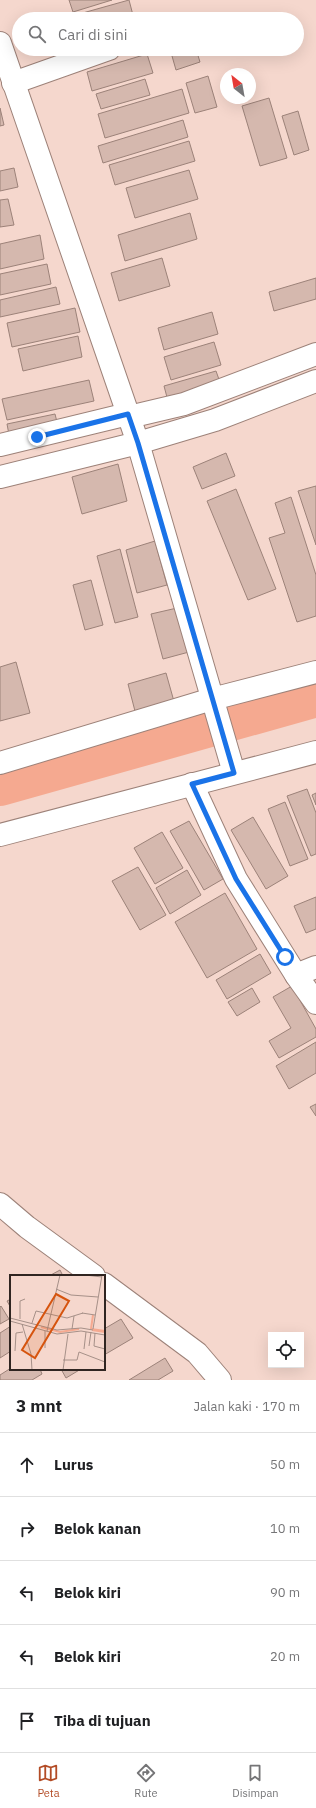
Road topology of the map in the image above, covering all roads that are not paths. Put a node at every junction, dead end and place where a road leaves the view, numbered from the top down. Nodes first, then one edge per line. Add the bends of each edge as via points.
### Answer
1 (0, 43) edge
2 (88, 56) edge
3 (13, 83) junction
4 (316, 354) edge
5 (316, 381) edge
6 (133, 425) junction
7 (0, 445) edge
8 (0, 477) edge
9 (316, 672) edge
10 (214, 707) junction
11 (316, 752) edge
12 (0, 763) edge
13 (234, 773) junction
14 (192, 784) junction
15 (0, 835) edge
16 (316, 967) edge
17 (296, 975) junction
18 (316, 1003) edge
19 (0, 1204) edge
20 (93, 1275) edge
21 (105, 1285) edge
22 (220, 1380) edge

1 - 3 street
2 - 3 street
3 - 6 street
4 - 6 street via 231,388 157,412
5 - 6 street via 215,420
6 - 7 street
6 - 8 street
6 - 10 street
9 - 10 street
10 - 12 street
10 - 13 street
11 - 13 street
13 - 14 street
14 - 15 street
14 - 17 street via 236,879
16 - 17 street
17 - 18 street
19 - 20 street
21 - 22 street via 197,1353

